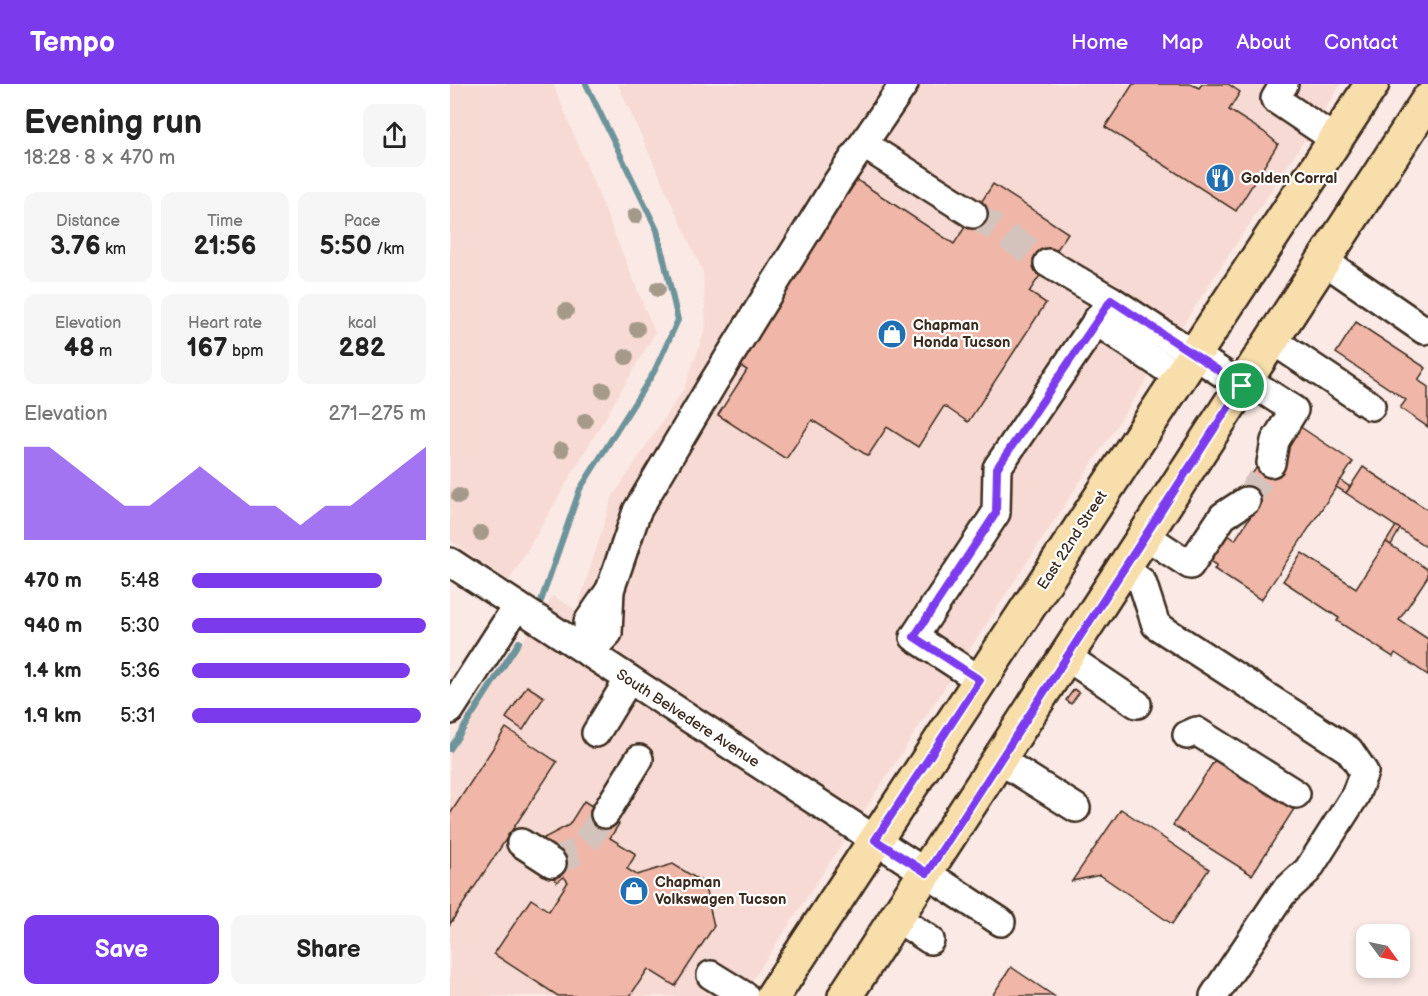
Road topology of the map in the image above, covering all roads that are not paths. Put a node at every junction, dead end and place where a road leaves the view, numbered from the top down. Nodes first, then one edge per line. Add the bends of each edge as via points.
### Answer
1 (904, 84) edge
2 (1284, 84) edge
3 (1372, 84) edge
4 (1428, 100) edge
5 (1336, 140) junction
6 (863, 144) junction
7 (973, 214) tunnel mouth
8 (1324, 261) junction
9 (1048, 263) tunnel mouth
10 (1103, 310) junction
11 (1424, 330) dead end
12 (1272, 340) junction
13 (1187, 366) junction
14 (1244, 383) junction
15 (1371, 406) dead end
16 (1271, 463) tunnel mouth
17 (1246, 501) tunnel mouth
18 (1146, 536) junction
19 (450, 562) edge
20 (1124, 569) junction
21 (517, 606) junction
22 (589, 653) junction
23 (1067, 657) junction
24 (629, 679) junction
25 (980, 680) junction
26 (1137, 704) dead end
27 (450, 710) edge
28 (596, 733) dead end
29 (1187, 735) dead end
30 (639, 759) dead end
31 (1000, 760) junction
32 (1296, 794) dead end
33 (1076, 807) dead end
34 (605, 814) tunnel mouth
35 (875, 840) junction
36 (521, 843) dead end
37 (552, 863) dead end
38 (927, 873) junction
39 (897, 918) junction
40 (1001, 922) dead end
41 (930, 939) dead end
42 (711, 975) dead end
43 (746, 996) edge
44 (773, 996) edge
45 (845, 996) edge
46 (1214, 996) edge

1 - 6 street
2 - 5 street via 1275,99
3 - 5 main road, East 22nd Street
4 - 8 main road
5 - 13 main road, East 22nd Street
6 - 7 street
6 - 22 street via 636,511 610,590 608,633
8 - 11 street
8 - 12 main road
9 - 10 street
10 - 13 street
10 - 25 street via 997,468 996,513 914,637
12 - 14 main road
12 - 15 street
13 - 14 street
13 - 25 main road, East 22nd Street
14 - 16 street via 1294,410 1275,441
14 - 18 main road
17 - 18 street via 1223,516 1190,565
18 - 20 main road
19 - 21 street, South Belvedere Avenue
20 - 23 main road
20 - 46 street via 1142,582 1156,625 1349,750 1364,772 1355,796 1308,870 1282,894
21 - 22 street, South Belvedere Avenue
21 - 27 street
22 - 24 street, South Belvedere Avenue
23 - 26 street
23 - 31 main road
24 - 28 street
24 - 35 street, South Belvedere Avenue
25 - 35 main road, East 22nd Street
29 - 32 street via 1196,731
30 - 34 street
31 - 33 street
31 - 38 main road
35 - 38 street, South Belvedere Avenue
35 - 44 main road, East 22nd Street
36 - 37 street
38 - 39 main road
38 - 40 street, South Belvedere Avenue
39 - 41 street
39 - 45 main road
42 - 43 street

